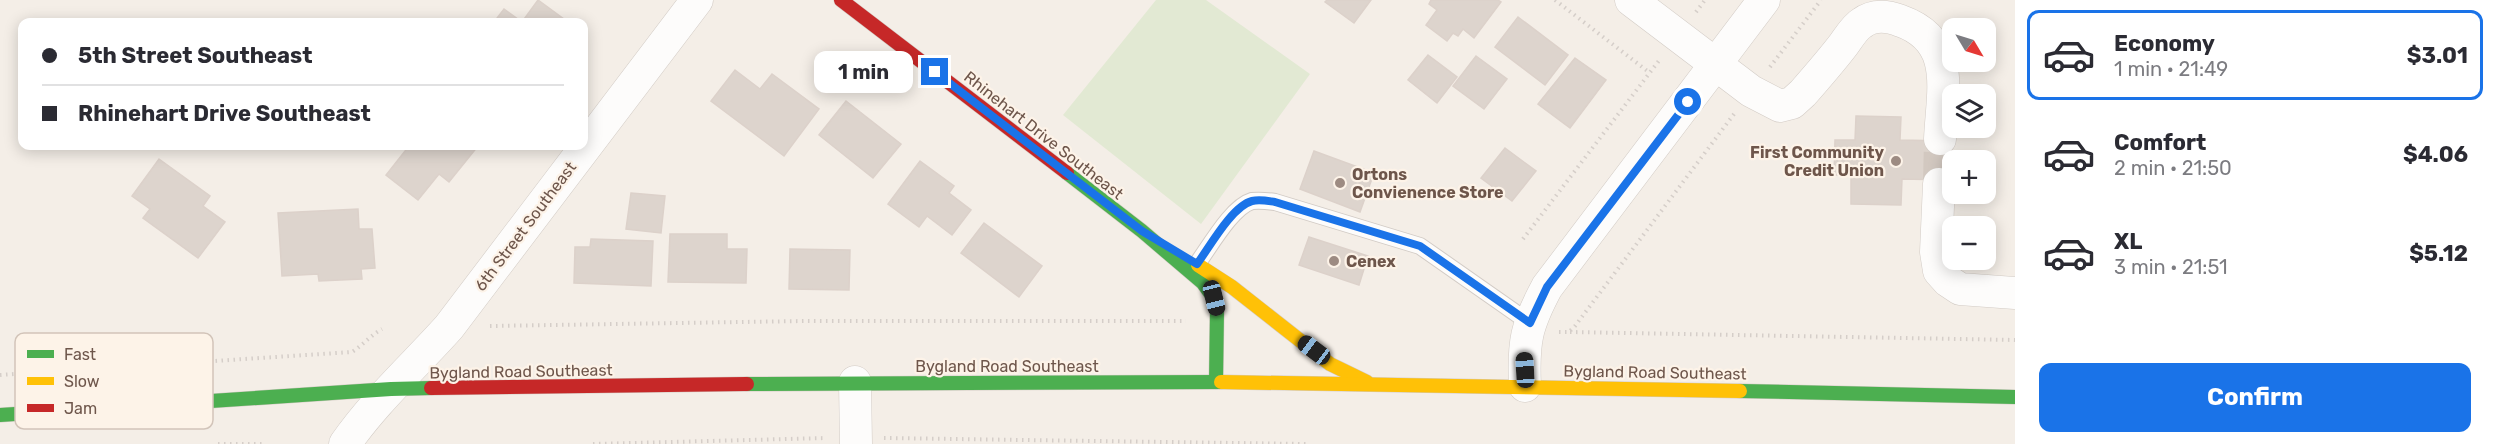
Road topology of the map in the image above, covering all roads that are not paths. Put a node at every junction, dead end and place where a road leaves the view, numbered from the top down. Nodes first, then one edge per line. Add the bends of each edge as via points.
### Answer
1 (697, 0) edge
2 (841, 0) edge
3 (1631, 0) edge
4 (1764, 0) edge
5 (1716, 64) junction
6 (1940, 139) tunnel mouth
7 (588, 144) edge
8 (583, 150) edge
9 (1939, 184) tunnel mouth
10 (1194, 268) junction
11 (2015, 292) edge
12 (1528, 329) junction
13 (855, 382) junction
14 (1216, 382) junction
15 (1374, 385) junction
16 (1525, 386) junction
17 (391, 389) junction
18 (2015, 398) edge
19 (213, 401) edge
20 (15, 414) edge
21 (0, 415) edge
22 (856, 441) edge
23 (345, 444) edge

1 - 7 street, 6th Street Southeast
2 - 10 street, Rhinehart Drive Southeast
3 - 5 street
4 - 5 street
5 - 6 street via 1751,91 1780,106 1792,103 1861,23 1875,16 1895,18 1926,34 1937,48 1943,65
5 - 12 street via 1547,287
8 - 17 street, 6th Street Southeast via 449,327
9 - 11 street via 1939,271 1960,289
10 - 12 lane via 1244,205 1264,200 1275,202 1420,246
10 - 14 street, Rhinehart Drive Southeast via 1214,298
10 - 15 street, Rhinehart Drive Southeast via 1232,287 1330,364
12 - 16 street
13 - 14 street, Bygland Road Southeast
13 - 17 street, Bygland Road Southeast
13 - 22 street
14 - 15 street, Bygland Road Southeast
15 - 16 street, Bygland Road Southeast
16 - 18 street, Bygland Road Southeast
17 - 19 street, Bygland Road Southeast
17 - 23 street, 6th Street Southeast
20 - 21 street, Bygland Road Southeast

